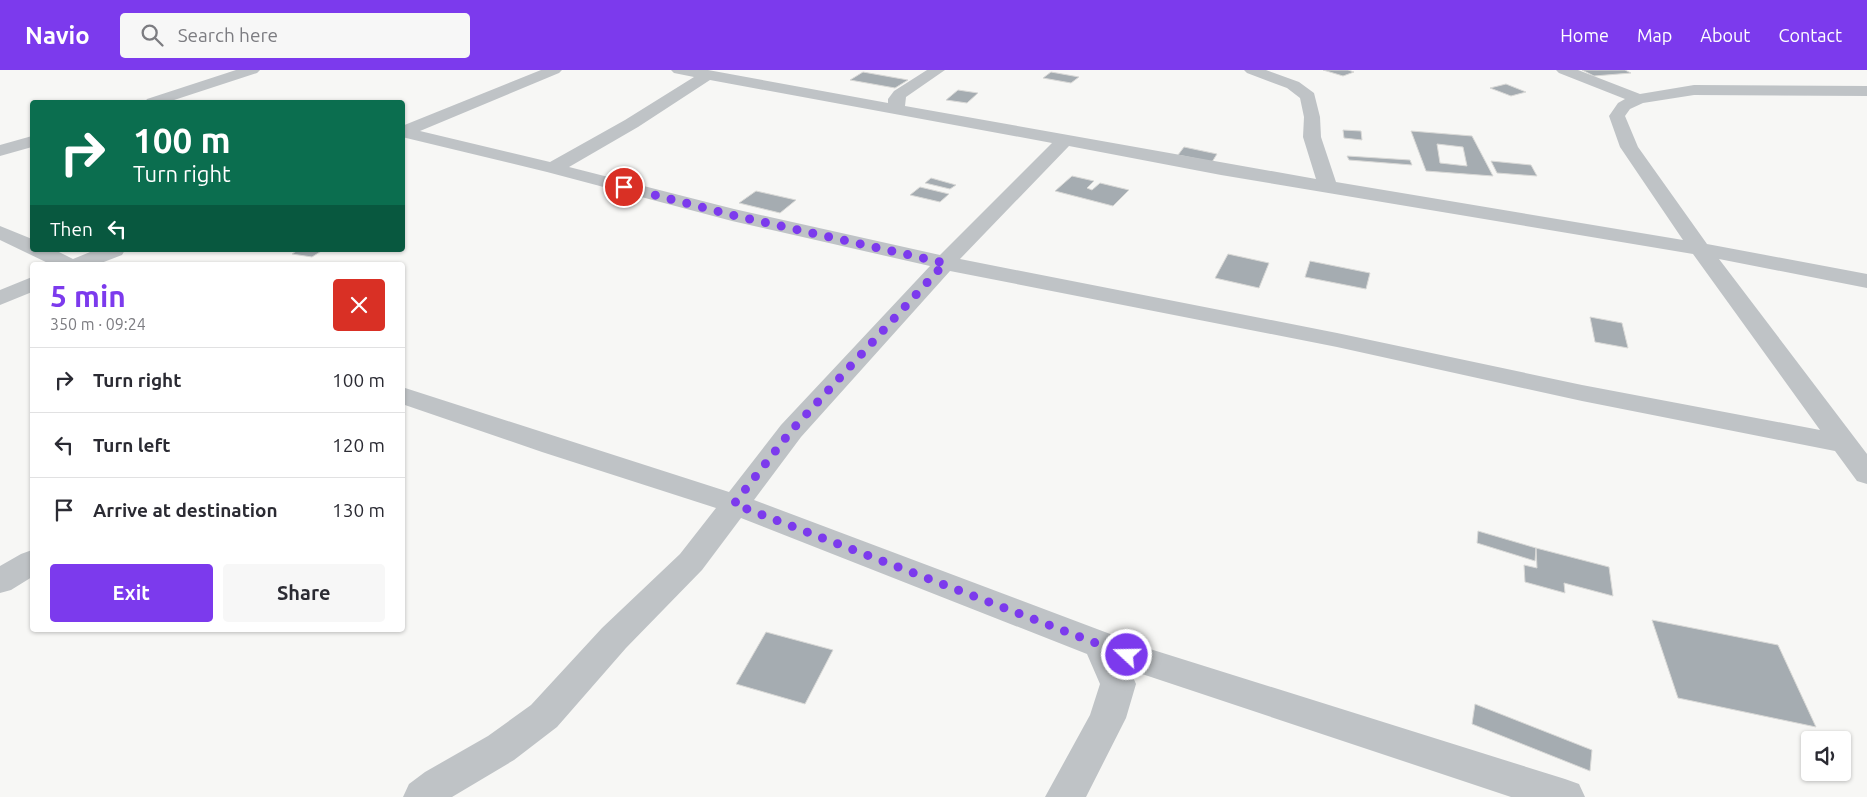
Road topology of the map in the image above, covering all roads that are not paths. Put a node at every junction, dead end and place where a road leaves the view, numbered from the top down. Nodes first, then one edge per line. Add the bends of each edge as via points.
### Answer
1 (252, 70) edge
2 (554, 70) edge
3 (679, 70) edge
4 (937, 70) edge
5 (1252, 70) edge
6 (1564, 70) edge
7 (708, 75) junction
8 (1867, 91) edge
9 (1638, 99) junction
10 (159, 100) edge
11 (897, 109) junction
12 (405, 131) edge
13 (405, 132) edge
14 (1064, 140) junction
15 (30, 141) edge
16 (0, 151) edge
17 (552, 168) junction
18 (1328, 186) junction
19 (0, 232) edge
20 (30, 246) edge
21 (1700, 250) junction
22 (42, 252) edge
23 (109, 252) edge
24 (63, 262) edge
25 (84, 262) edge
26 (945, 263) junction
27 (1867, 281) edge
28 (30, 285) edge
29 (0, 298) edge
30 (405, 396) edge
31 (1846, 444) junction
32 (1867, 474) edge
33 (734, 504) junction
34 (30, 563) edge
35 (0, 582) edge
36 (1101, 645) junction
37 (423, 797) edge
38 (1065, 797) edge
39 (1565, 797) edge

1 - 10 street
2 - 12 street
3 - 7 street
4 - 11 street via 900,94 896,99
5 - 18 street via 1293,85 1308,96 1312,137
6 - 9 street
7 - 11 street
7 - 17 street via 661,107
8 - 9 street via 1694,90
9 - 21 street via 1624,106 1617,116 1622,132
11 - 14 street
13 - 17 street
14 - 18 street
14 - 26 street
15 - 16 street
17 - 26 street via 732,215
18 - 21 street
19 - 20 street
21 - 27 street
21 - 31 street
22 - 24 street
23 - 25 street
26 - 31 street
26 - 33 street via 791,431
28 - 29 street
30 - 33 street
31 - 32 street
33 - 36 street
33 - 37 street via 691,562 614,638 544,716 501,748
34 - 35 street
36 - 38 street via 1118,684 1107,718
36 - 39 street

